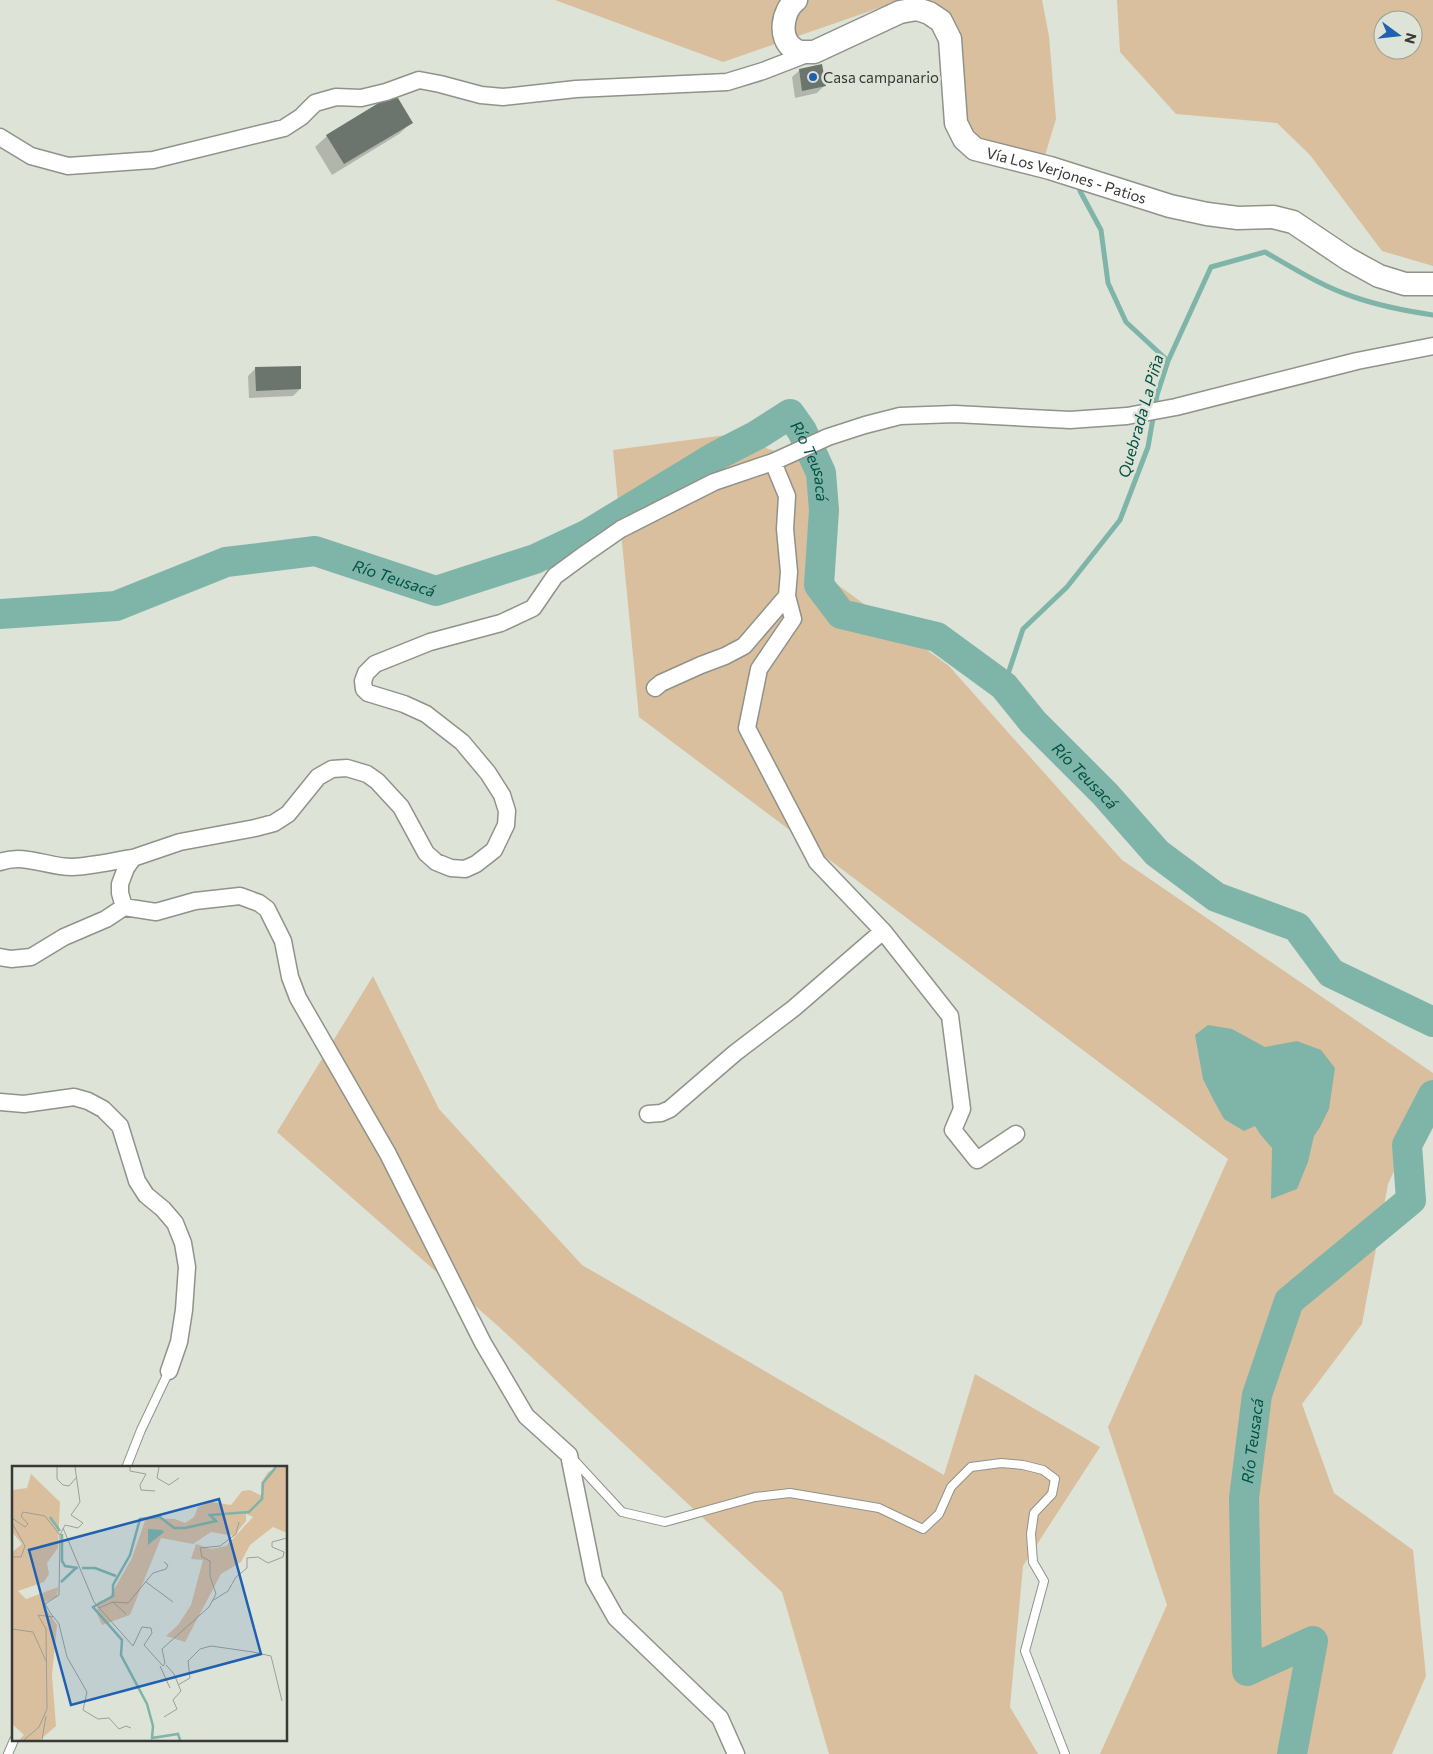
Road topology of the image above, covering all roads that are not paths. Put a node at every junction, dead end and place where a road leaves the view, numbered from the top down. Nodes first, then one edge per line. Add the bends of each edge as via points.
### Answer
1 (796, 0) edge
2 (814, 52) junction
3 (0, 137) edge
4 (1433, 284) edge
5 (1433, 346) edge
6 (774, 462) junction
7 (787, 596) junction
8 (655, 688) dead end
9 (133, 858) junction
10 (0, 862) edge
11 (124, 907) junction
12 (883, 931) junction
13 (0, 957) edge
14 (0, 1102) edge
15 (648, 1114) dead end
16 (1016, 1134) dead end
17 (169, 1371) joint
18 (569, 1455) junction
19 (127, 1466) edge
20 (13, 1742) edge
21 (8, 1754) edge
22 (736, 1754) edge
23 (1064, 1754) edge

1 - 2 street via 785,15 783,29 787,42 794,49
2 - 3 street via 728,82 576,89 503,97 480,95 420,80 361,98 336,97 315,103 301,118 284,128 153,160 68,166 31,156
2 - 4 street, Vía Los Verjones - Patios via 900,12 917,9 929,13 941,21 950,38 956,123 975,149 1050,168 1179,208 1238,218 1272,217 1293,222 1379,276 1405,284
5 - 6 street via 1127,416 1070,420 955,414 900,416 828,437
6 - 7 street via 787,496
6 - 9 street via 714,482 621,529 555,576 527,612 501,623 430,642 375,664 366,673 363,681 368,693 426,714 462,742 502,795 507,810 504,832 494,850 476,864 465,869 436,862 426,853 401,807 367,774 347,768 332,769 318,776 288,814 274,823 180,842
7 - 8 street via 744,646
7 - 12 street via 793,619 758,669 747,728 817,862
9 - 10 street via 71,867 23,858
9 - 11 street via 120,884
11 - 13 street via 32,956
11 - 18 street via 156,912 195,901 240,896 267,909 283,941 298,998 388,1154 483,1343 526,1416
12 - 15 street via 670,1109
12 - 16 street via 950,1016 962,1109 953,1130 977,1160
14 - 17 street via 24,1104 74,1097 88,1100 103,1109 120,1126 137,1181 146,1196 175,1223 183,1242 187,1267 184,1310
17 - 19 lane
18 - 22 street via 594,1580 616,1618 720,1718
18 - 23 lane via 622,1512 665,1522 755,1497 790,1494 879,1508 923,1529 939,1514 951,1487 971,1467 1001,1463 1043,1470 1055,1479 1052,1494 1034,1513 1031,1534 1034,1562 1044,1581 1025,1652
20 - 21 lane

